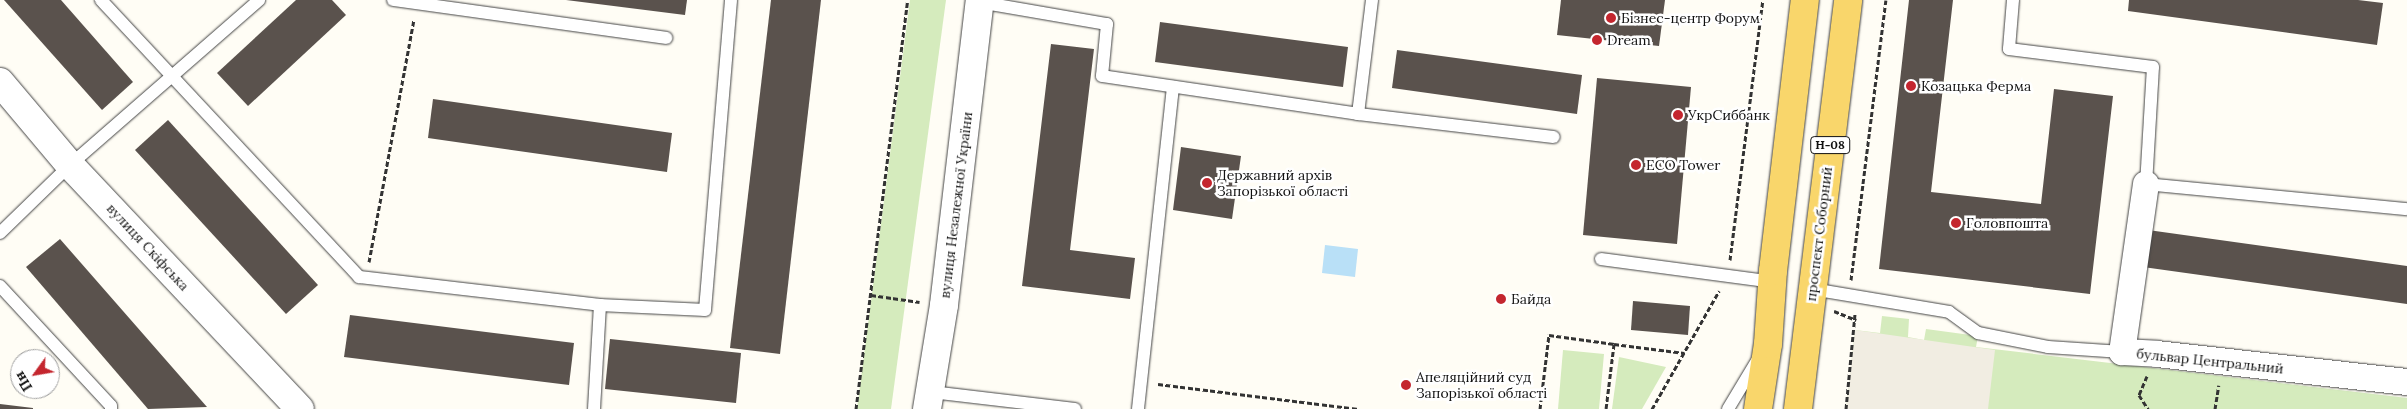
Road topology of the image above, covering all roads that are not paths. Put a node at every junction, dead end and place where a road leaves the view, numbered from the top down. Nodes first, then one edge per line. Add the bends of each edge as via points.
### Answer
1 (101, 0) edge
2 (259, 0) edge
3 (393, 0) edge
4 (731, 0) edge
5 (1372, 0) edge
6 (1804, 0) edge
7 (1848, 0) edge
8 (2013, 0) edge
9 (979, 1) edge
10 (666, 38) dead end
11 (171, 75) junction
12 (0, 82) edge
13 (1173, 86) junction
14 (1358, 114) junction
15 (1554, 137) dead end
16 (70, 165) junction
17 (2146, 184) junction
18 (2407, 209) edge
19 (0, 233) edge
20 (1601, 259) dead end
21 (1773, 282) junction
22 (0, 286) edge
23 (1812, 289) junction
24 (600, 305) junction
25 (1768, 344) junction
26 (2122, 352) junction
27 (2407, 382) edge
28 (929, 400) edge
29 (111, 409) edge
30 (300, 409) edge
31 (594, 409) edge
32 (1075, 409) edge
33 (1138, 409) edge
34 (1728, 409) edge
35 (1758, 409) edge
36 (1798, 409) edge

1 - 11 lane
2 - 11 lane
3 - 10 lane
4 - 24 lane via 705,310
5 - 14 lane
6 - 21 main road
7 - 23 main road, проспект Соборний / Н-08
8 - 17 lane via 2009,49 2153,67
9 - 13 lane via 1107,24 1102,76
9 - 28 street, вулиця Незалежної України via 944,305
11 - 16 lane
11 - 24 lane via 358,277
12 - 16 street, вулиця Скіфська
13 - 14 lane
13 - 33 lane
14 - 15 lane
16 - 19 lane
16 - 30 street, вулиця Скіфська
17 - 18 lane
17 - 26 street, бульвар Центральний
20 - 21 lane
21 - 23 main road
21 - 25 main road
22 - 29 lane
23 - 26 lane via 1949,312 1978,333 2048,347
23 - 36 main road, проспект Соборний / Н-08
24 - 31 lane
25 - 34 lane
25 - 35 main road
26 - 27 street, бульвар Центральний
28 - 32 lane

